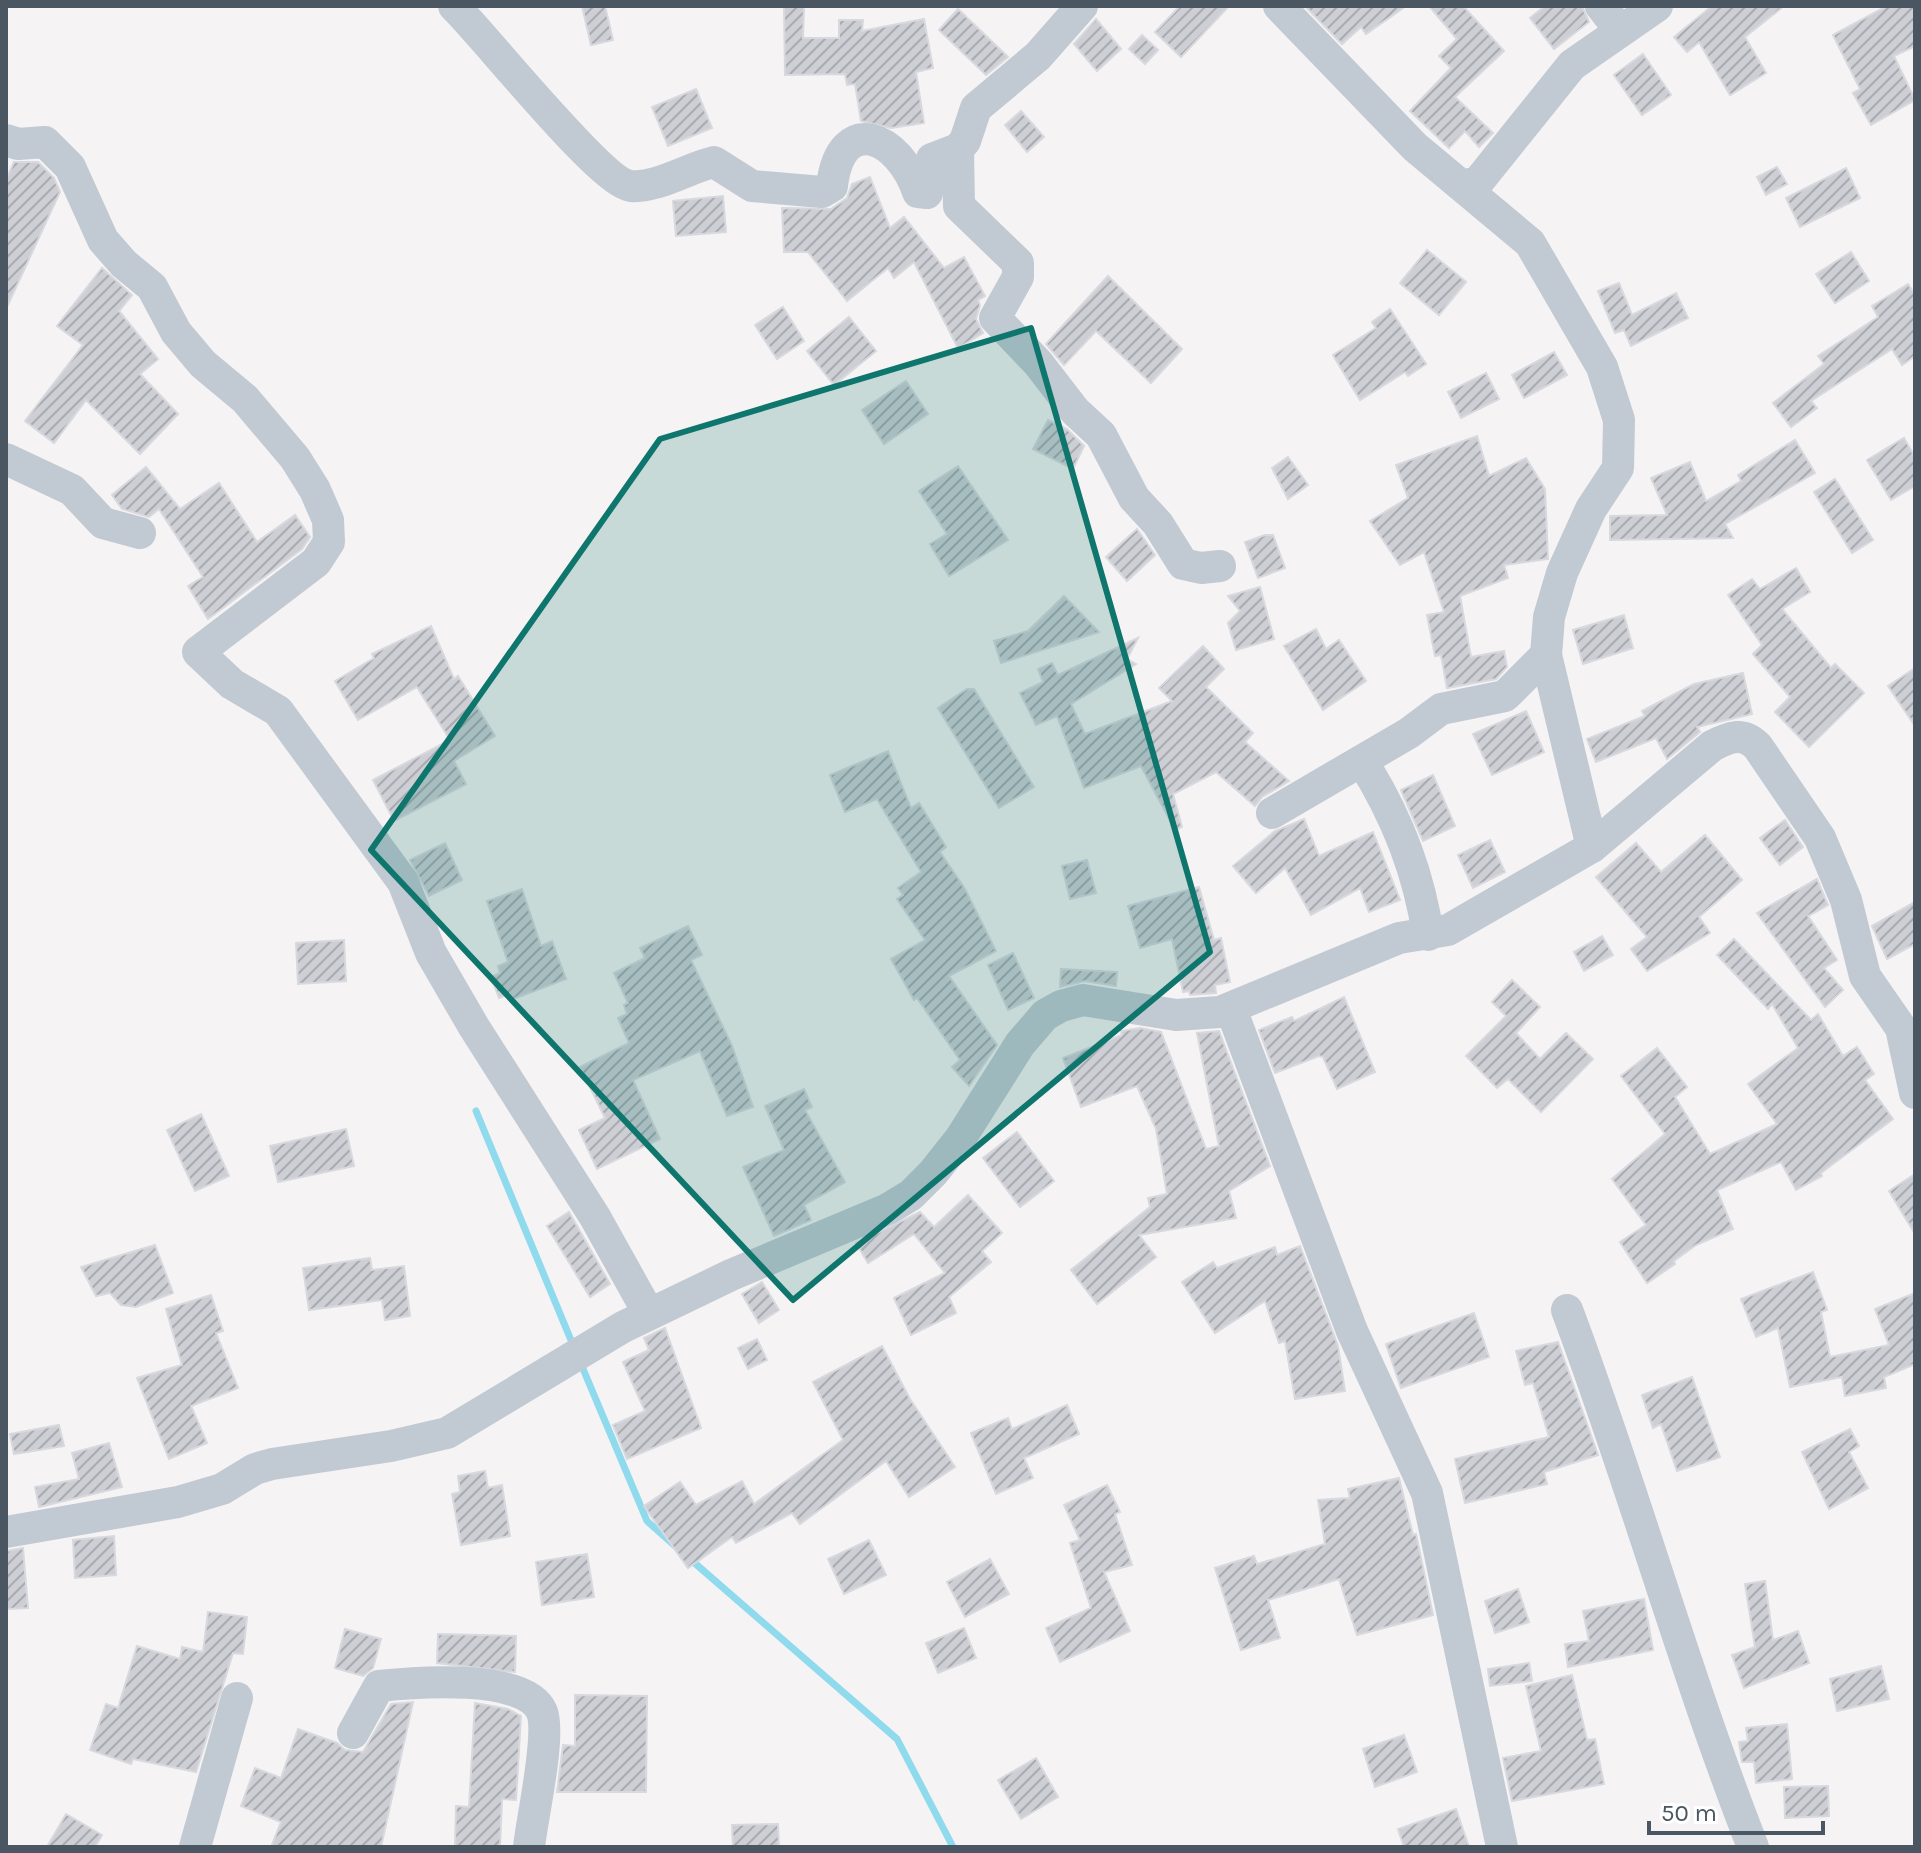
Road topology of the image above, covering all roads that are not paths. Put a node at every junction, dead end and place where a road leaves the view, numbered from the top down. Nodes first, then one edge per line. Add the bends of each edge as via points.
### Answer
1 (454, 6) edge
2 (1082, 6) edge
3 (1279, 6) edge
4 (1657, 6) edge
5 (1610, 18) edge
6 (6, 140) edge
7 (958, 149) junction
8 (1465, 185) junction
9 (6, 459) edge
10 (140, 533) dead end
11 (1220, 566) dead end
12 (1546, 655) junction
13 (1362, 761) junction
14 (1272, 813) dead end
15 (1592, 847) junction
16 (1428, 935) junction
17 (1231, 1009) junction
18 (1915, 1093) edge
19 (1567, 1310) dead end
20 (649, 1314) junction
21 (6, 1532) edge
22 (237, 1698) dead end
23 (353, 1733) dead end
24 (195, 1847) edge
25 (529, 1847) edge
26 (1502, 1847) edge
27 (1753, 1847) edge

1 - 7 street via 619,183 641,186 714,162 752,186 822,192 832,186 834,165 843,150 867,138 899,155 918,192 927,193 932,159
2 - 7 street via 1038,56 976,108
3 - 8 street via 1415,147
4 - 5 street
5 - 8 street via 1478,182
6 - 20 street via 45,142 70,167 103,240 152,287 176,332 203,364 271,426 315,490 328,520 329,542 316,562 198,652 232,684 278,711 403,882 431,953
7 - 11 street via 959,206 1018,263 1018,277 995,318 1101,435 1134,498 1183,564
8 - 12 street via 1530,243 1602,367 1619,420 1618,468 1591,509 1562,573 1549,617
9 - 10 street via 72,490 103,523
12 - 13 street via 1505,696 1441,709
12 - 15 street
13 - 14 street
13 - 16 street via 1391,809 1423,901
15 - 16 street via 1463,923
15 - 18 street via 1712,746 1733,736 1750,739 1820,838 1846,900 1865,976 1901,1028
16 - 17 street via 1399,938
17 - 20 street via 1176,1015 1083,1000 1061,1006 1045,1015 1020,1044 960,1139 911,1195
17 - 26 street via 1352,1331 1427,1493
19 - 27 street via 1723,1775
20 - 21 street via 447,1433 272,1464 222,1489 178,1502
22 - 24 street
23 - 25 street via 379,1686 498,1685 520,1691 536,1703 544,1734

